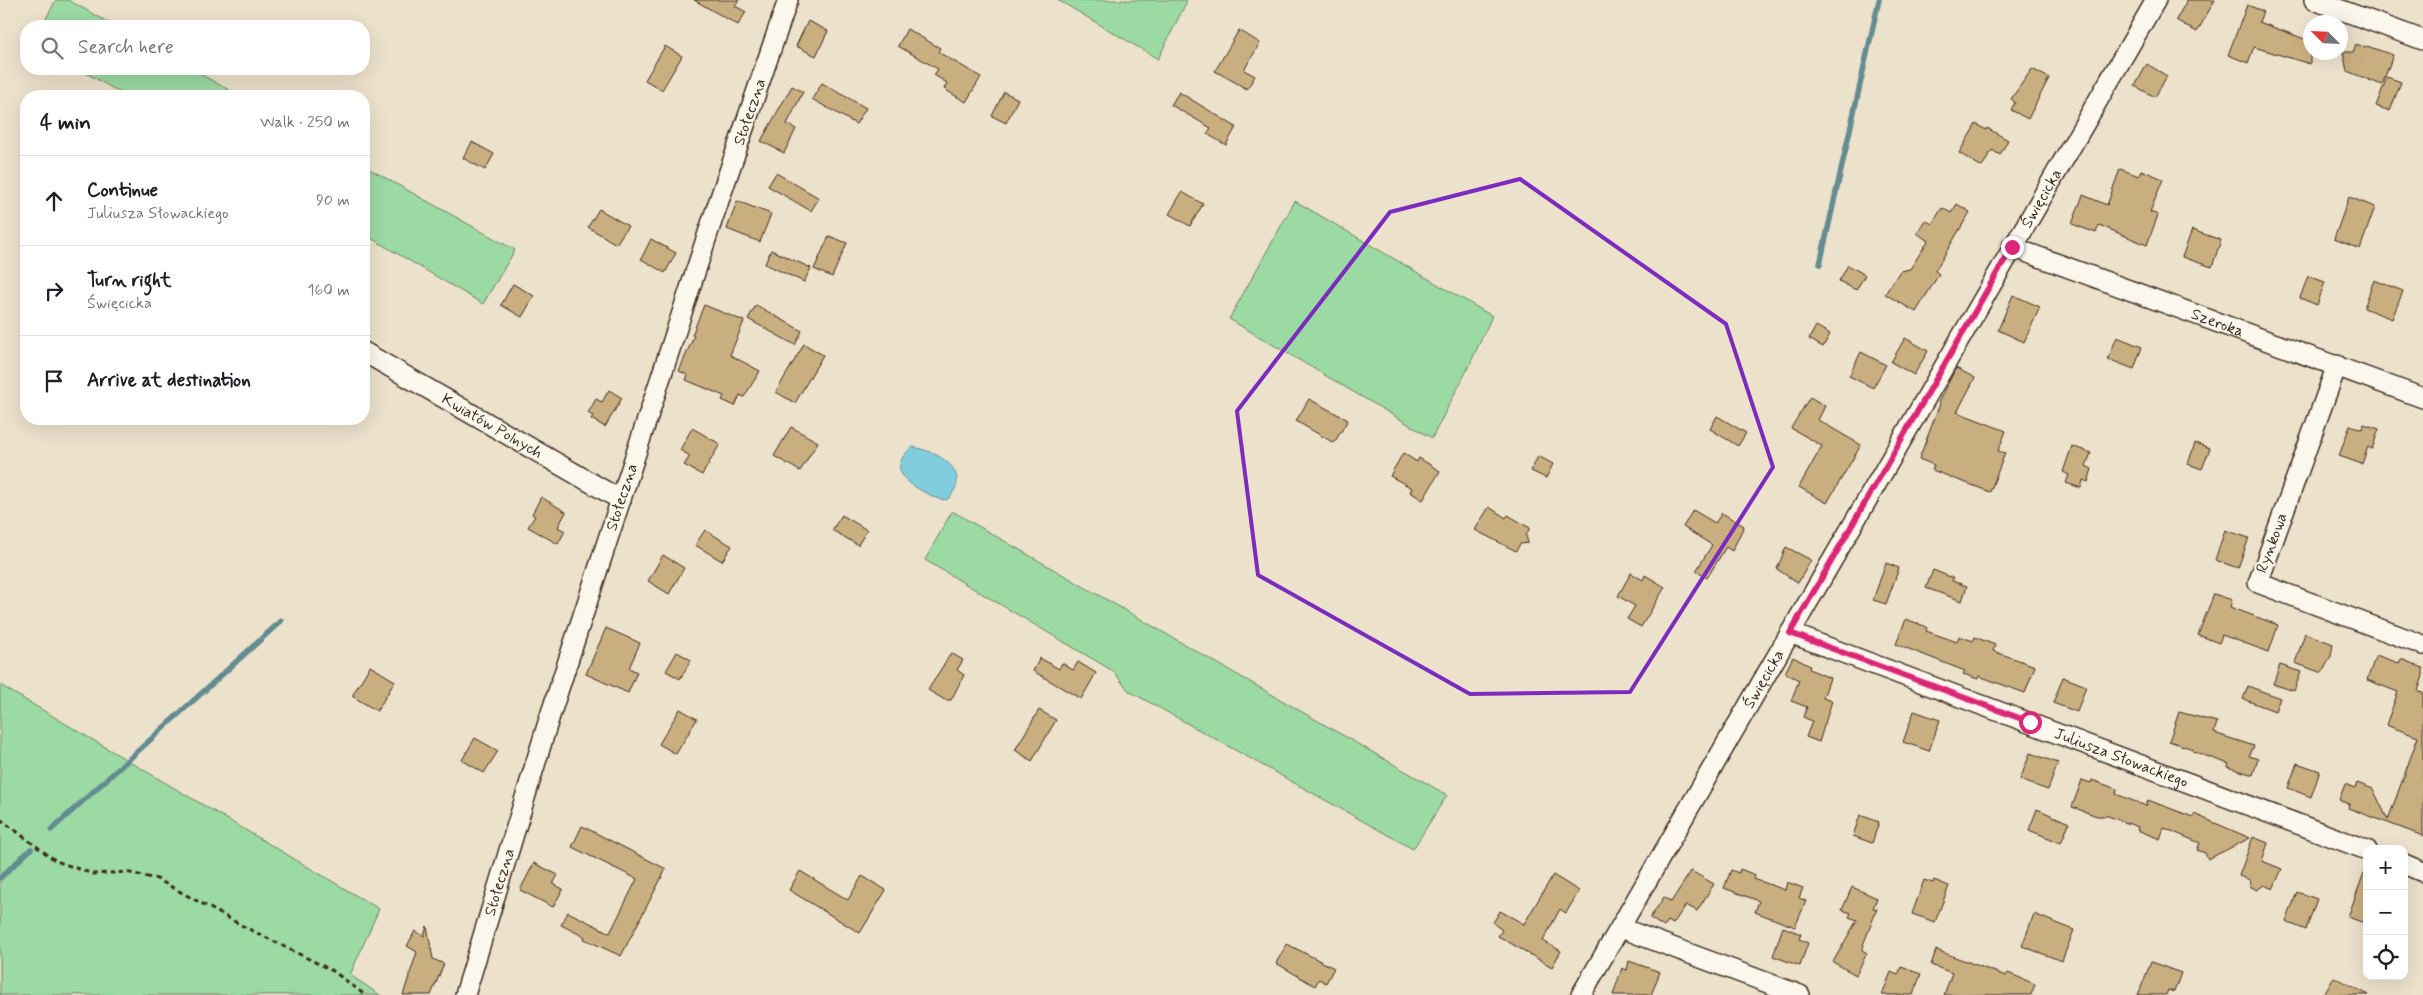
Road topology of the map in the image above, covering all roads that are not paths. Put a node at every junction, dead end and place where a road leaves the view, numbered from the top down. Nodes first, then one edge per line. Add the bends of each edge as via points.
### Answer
1 (788, 0) edge
2 (2156, 0) edge
3 (2314, 0) edge
4 (2423, 40) edge
5 (2012, 247) junction
6 (370, 355) edge
7 (2338, 365) junction
8 (2423, 398) edge
9 (621, 500) junction
10 (1790, 633) junction
11 (2423, 645) edge
12 (2363, 848) edge
13 (2408, 866) edge
14 (2423, 872) edge
15 (1620, 928) junction
16 (465, 995) edge
17 (1580, 995) edge
18 (1800, 995) edge

1 - 9 street, Stołeczna
2 - 5 street, Święcicka
3 - 4 street
5 - 7 street, Szeroka
5 - 10 street, Święcicka
6 - 9 street, Kwiatów Polnych
7 - 8 street, Szeroka
7 - 11 street, Rynkowa via 2258,583
9 - 16 street, Stołeczna via 549,719
10 - 12 street, Juliusza Słowackiego
10 - 15 street, Święcicka
13 - 14 street
15 - 17 street, Święcicka
15 - 18 street

